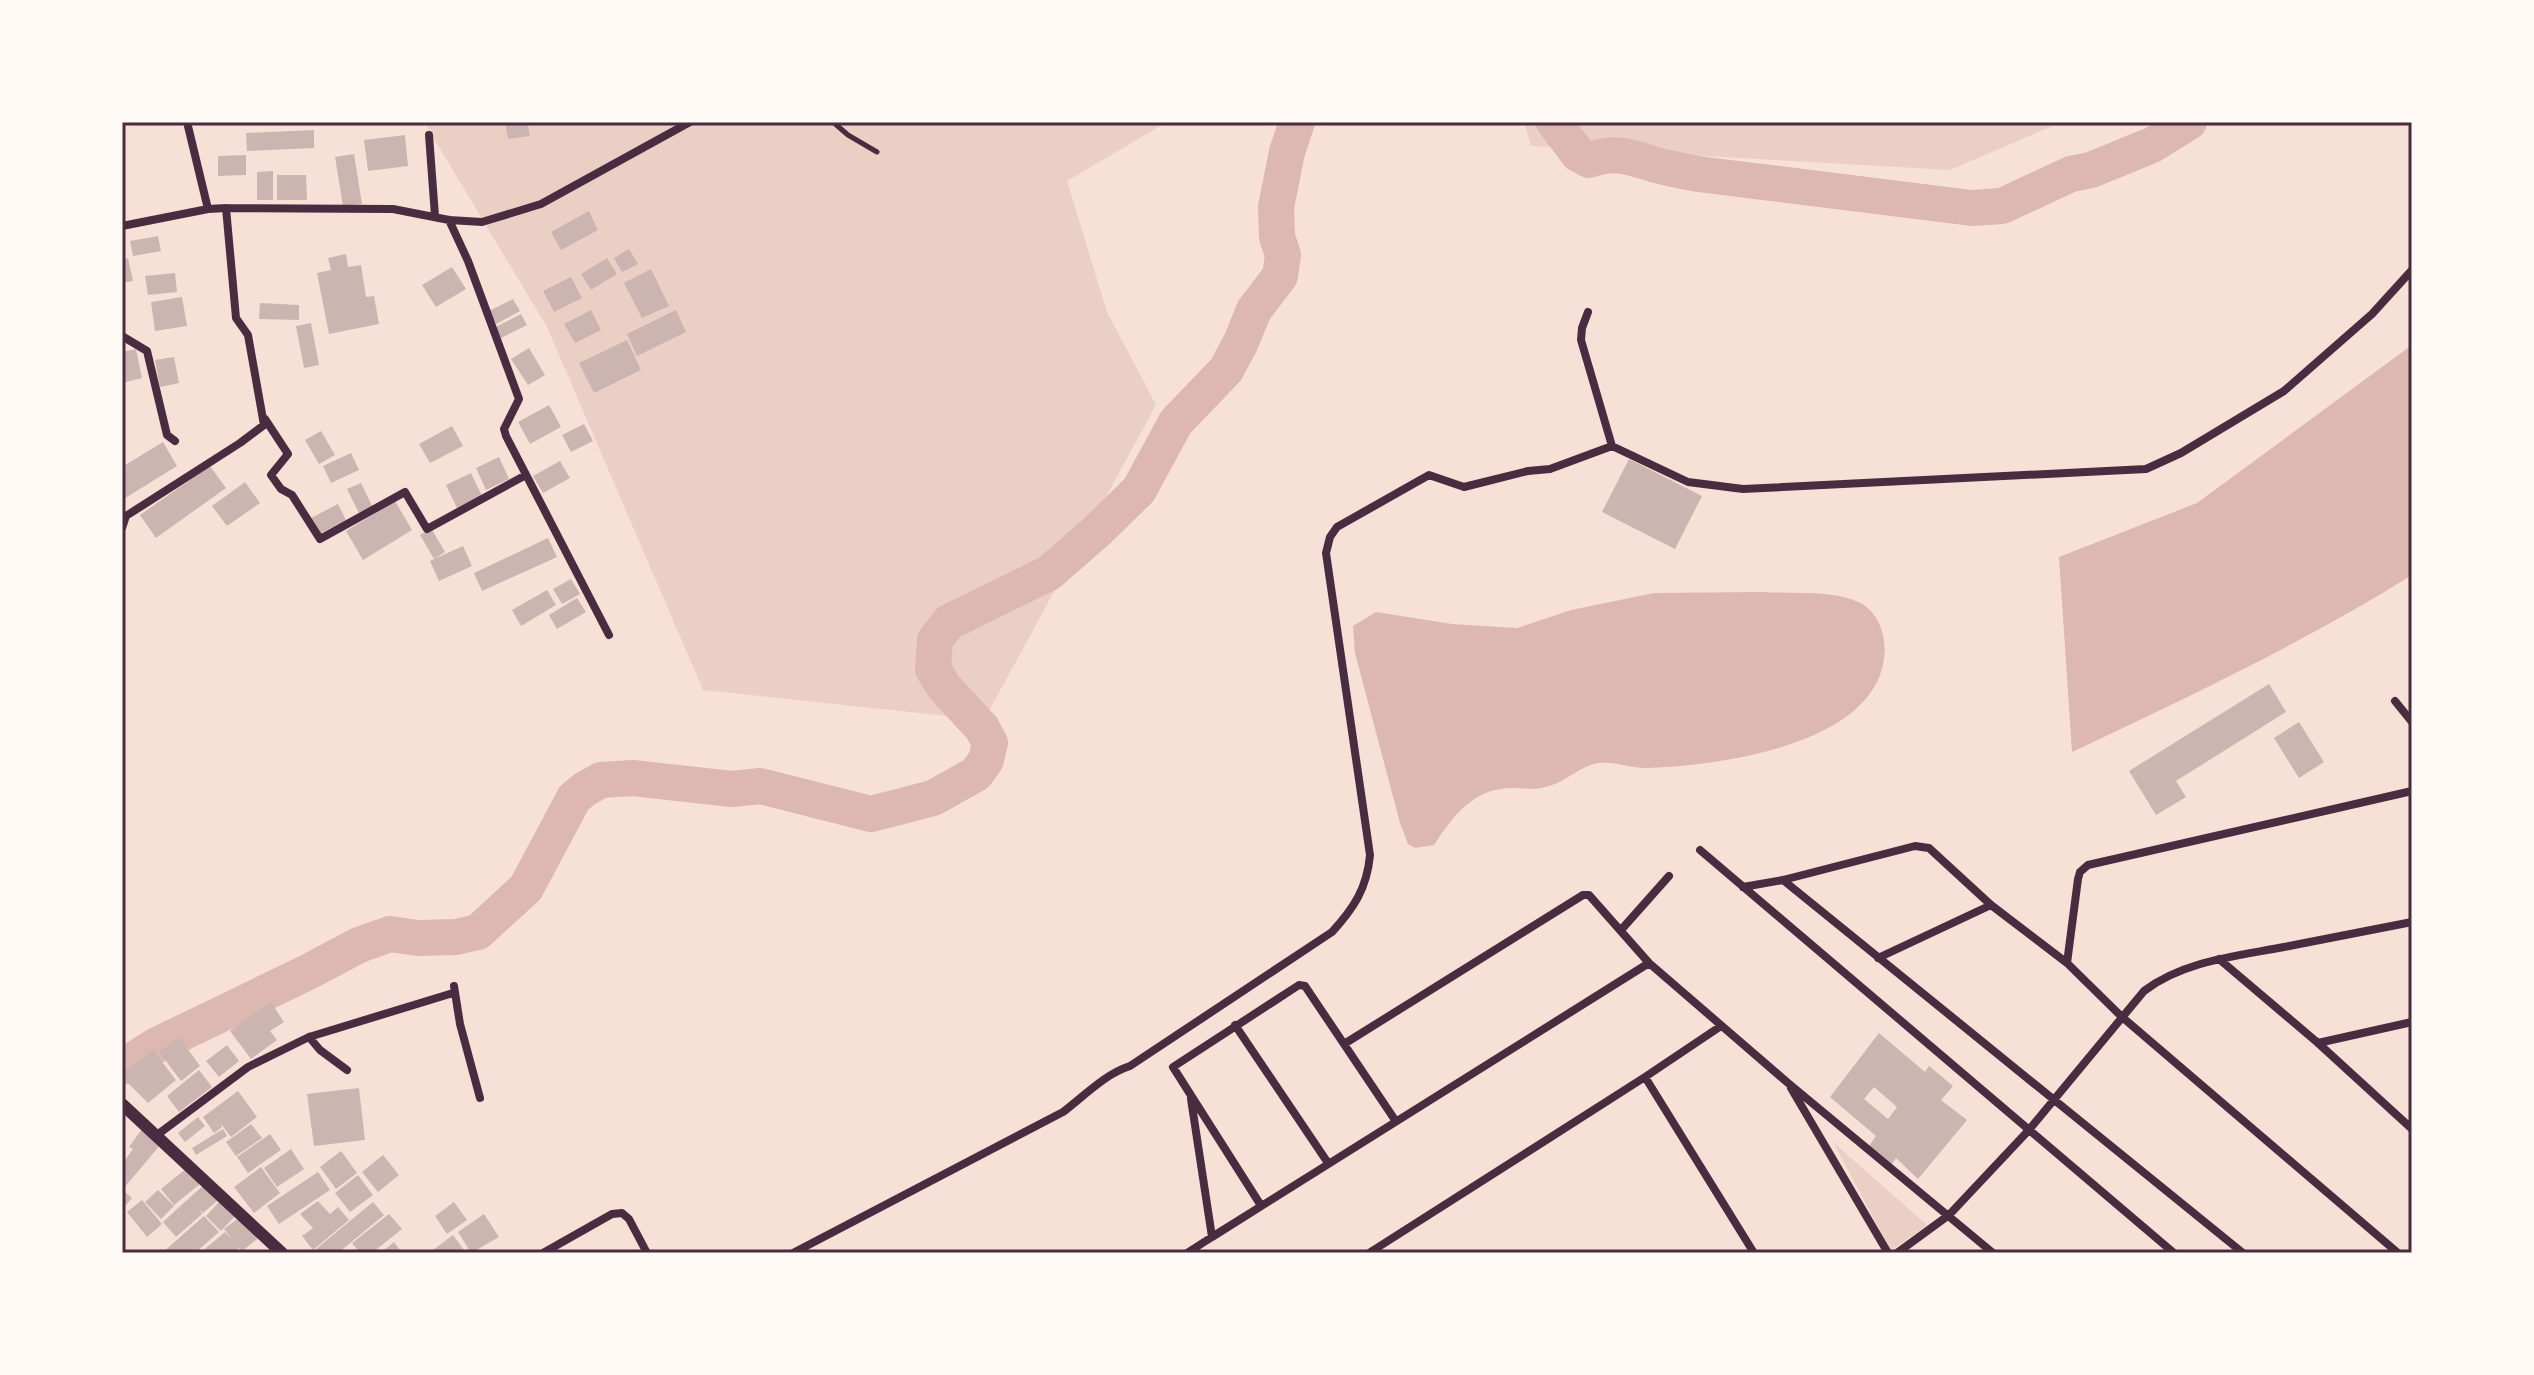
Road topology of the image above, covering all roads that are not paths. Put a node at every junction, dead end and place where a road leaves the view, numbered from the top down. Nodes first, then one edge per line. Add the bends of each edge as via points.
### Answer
1 (187, 122) edge
2 (690, 122) edge
3 (833, 122) edge
4 (429, 135) dead end
5 (877, 152) dead end
6 (226, 208) junction
7 (208, 209) junction
8 (435, 216) junction
9 (449, 220) junction
10 (122, 226) edge
11 (2412, 270) edge
12 (1588, 312) dead end
13 (122, 336) edge
14 (265, 419) junction
15 (175, 441) dead end
16 (1612, 446) junction
17 (526, 475) junction
18 (122, 528) edge
19 (609, 635) dead end
20 (2395, 701) dead end
21 (2412, 722) edge
22 (2412, 791) edge
23 (1700, 850) dead end
24 (1669, 876) dead end
25 (1783, 880) junction
26 (1743, 887) junction
27 (1991, 905) junction
28 (2412, 922) edge
29 (1621, 930) junction
30 (1878, 958) junction
31 (2219, 959) junction
32 (1649, 963) junction
33 (2067, 963) junction
34 (2122, 1017) junction
35 (2412, 1022) edge
36 (1235, 1025) junction
37 (1721, 1026) junction
38 (309, 1037) junction
39 (2318, 1043) junction
40 (1344, 1044) junction
41 (347, 1070) dead end
42 (1645, 1077) junction
43 (1788, 1083) junction
44 (480, 1098) dead end
45 (1191, 1099) junction
46 (2054, 1099) junction
47 (122, 1104) edge
48 (1395, 1120) junction
49 (2407, 1121) edge
50 (2412, 1129) edge
51 (2028, 1131) junction
52 (157, 1135) junction
53 (1328, 1163) junction
54 (1260, 1204) junction
55 (1949, 1215) junction
56 (1212, 1237) junction
57 (282, 1253) edge
58 (543, 1253) edge
59 (647, 1253) edge
60 (793, 1253) edge
61 (1187, 1253) edge
62 (1369, 1253) edge
63 (1754, 1253) edge
64 (1888, 1253) edge
65 (1897, 1253) edge
66 (1993, 1253) edge
67 (2174, 1253) edge
68 (2243, 1253) edge
69 (2398, 1253) edge

1 - 7 street
2 - 9 street via 541,204 482,222
3 - 5 lane
4 - 8 street
6 - 7 street
6 - 8 street via 393,209
6 - 14 street via 236,318 248,335
7 - 10 street
8 - 9 street
9 - 17 street via 519,399 504,429
11 - 16 street via 2372,314 2284,391 2146,469 1743,489 1688,482
12 - 16 street via 1581,340
13 - 15 street via 147,351 167,435
14 - 17 street via 288,454 271,475 292,495 320,539 405,492 427,529
14 - 18 street via 262,428 126,516
16 - 60 street via 1550,469 1464,487 1429,475 1337,527 1330,537 1326,553 1370,855 1362,894 1332,932 1063,1112
17 - 19 street
20 - 21 street
22 - 33 street via 2088,865 2078,879
23 - 26 street
24 - 29 street
25 - 26 street
25 - 27 street via 1923,846
25 - 30 street
26 - 51 street
27 - 30 street
27 - 33 street
28 - 31 street
29 - 32 street
29 - 40 street via 1591,896 1583,895
30 - 46 street
31 - 34 street via 2155,982
31 - 39 street
32 - 37 street
32 - 48 street
33 - 34 street
34 - 46 street
34 - 69 street
35 - 39 street
36 - 40 street via 1302,984
36 - 45 street via 1173,1067
36 - 53 street
37 - 42 street
37 - 43 street
38 - 41 street
38 - 44 street via 454,989
38 - 52 street via 248,1067
39 - 49 street
40 - 48 street
42 - 62 street
42 - 63 street
43 - 55 street
43 - 64 street
45 - 54 street
45 - 56 street
46 - 51 street
46 - 68 street
47 - 52 street
48 - 53 street
49 - 50 street
51 - 55 street
51 - 67 street
52 - 57 street
53 - 54 street
54 - 56 street
55 - 65 street
55 - 66 street
56 - 61 street
58 - 59 street via 622,1213

